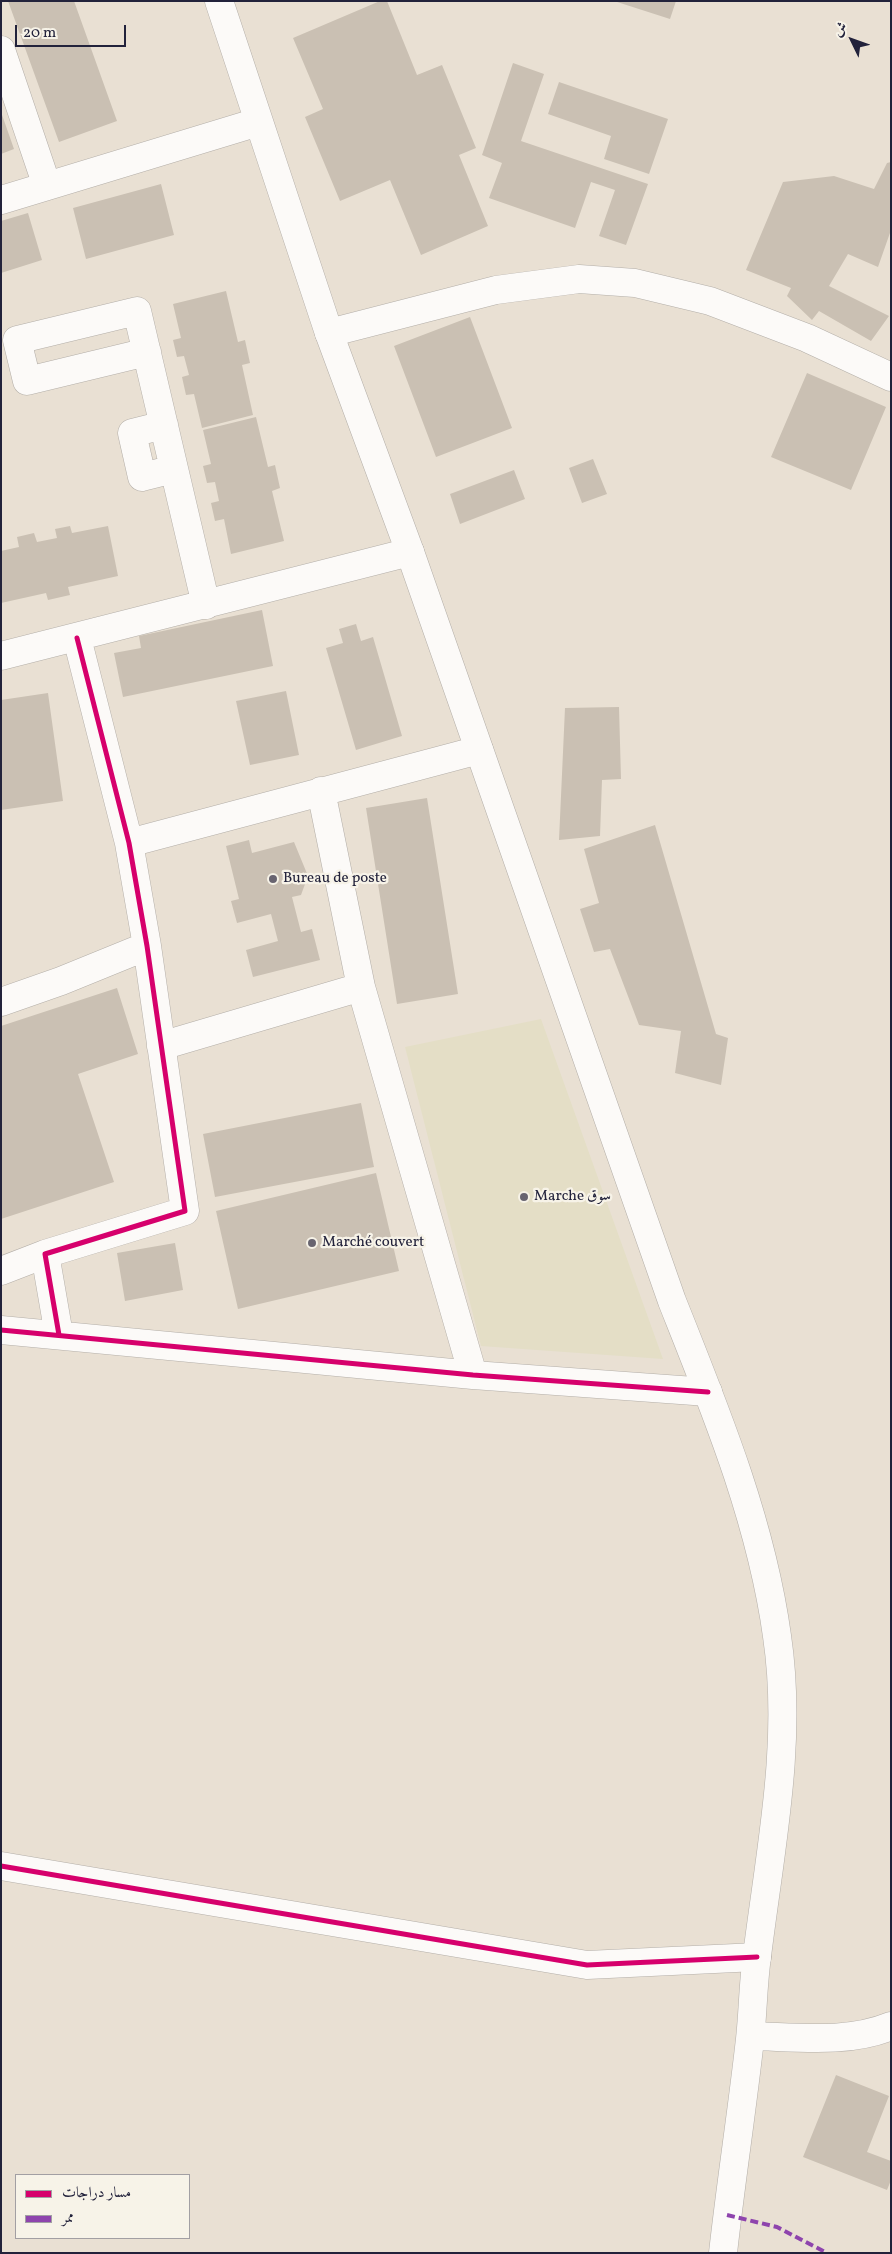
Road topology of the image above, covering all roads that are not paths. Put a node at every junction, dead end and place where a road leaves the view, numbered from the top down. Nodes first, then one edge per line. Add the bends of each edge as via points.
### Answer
1 (219, 1) edge
2 (1, 50) edge
3 (258, 122) junction
4 (47, 186) junction
5 (1, 200) edge
6 (329, 333) junction
7 (146, 352) dead end
8 (891, 377) edge
9 (410, 552) junction
10 (206, 605) junction
11 (77, 638) junction
12 (1, 656) edge
13 (480, 750) junction
14 (321, 791) junction
15 (129, 843) junction
16 (147, 946) junction
17 (361, 987) junction
18 (1, 1002) edge
19 (161, 1046) junction
20 (45, 1254) junction
21 (1, 1271) edge
22 (1, 1330) edge
23 (59, 1335) junction
24 (472, 1375) junction
25 (708, 1392) junction
26 (1, 1866) edge
27 (757, 1957) junction
28 (891, 2026) edge
29 (751, 2036) junction
30 (723, 2253) edge

1 - 3 street
2 - 4 street
3 - 4 street
3 - 6 street
4 - 5 street
6 - 8 street via 496,290 580,279 635,283 710,301 807,338
6 - 9 street
7 - 10 street via 164,425 132,433 142,477 174,469
9 - 10 street
9 - 13 street
10 - 11 street
11 - 12 street
11 - 15 street
13 - 14 street
13 - 25 street via 672,1301
14 - 15 street
14 - 17 street
15 - 16 street
16 - 18 street
16 - 19 street
17 - 19 street
17 - 24 street
19 - 20 street via 185,1211
20 - 21 street
20 - 23 street
22 - 23 street
23 - 24 street
24 - 25 street
25 - 27 street via 765,1564 778,1638 783,1705 779,1781
26 - 27 street via 587,1966
27 - 29 street
28 - 29 street via 830,2038
29 - 30 street

